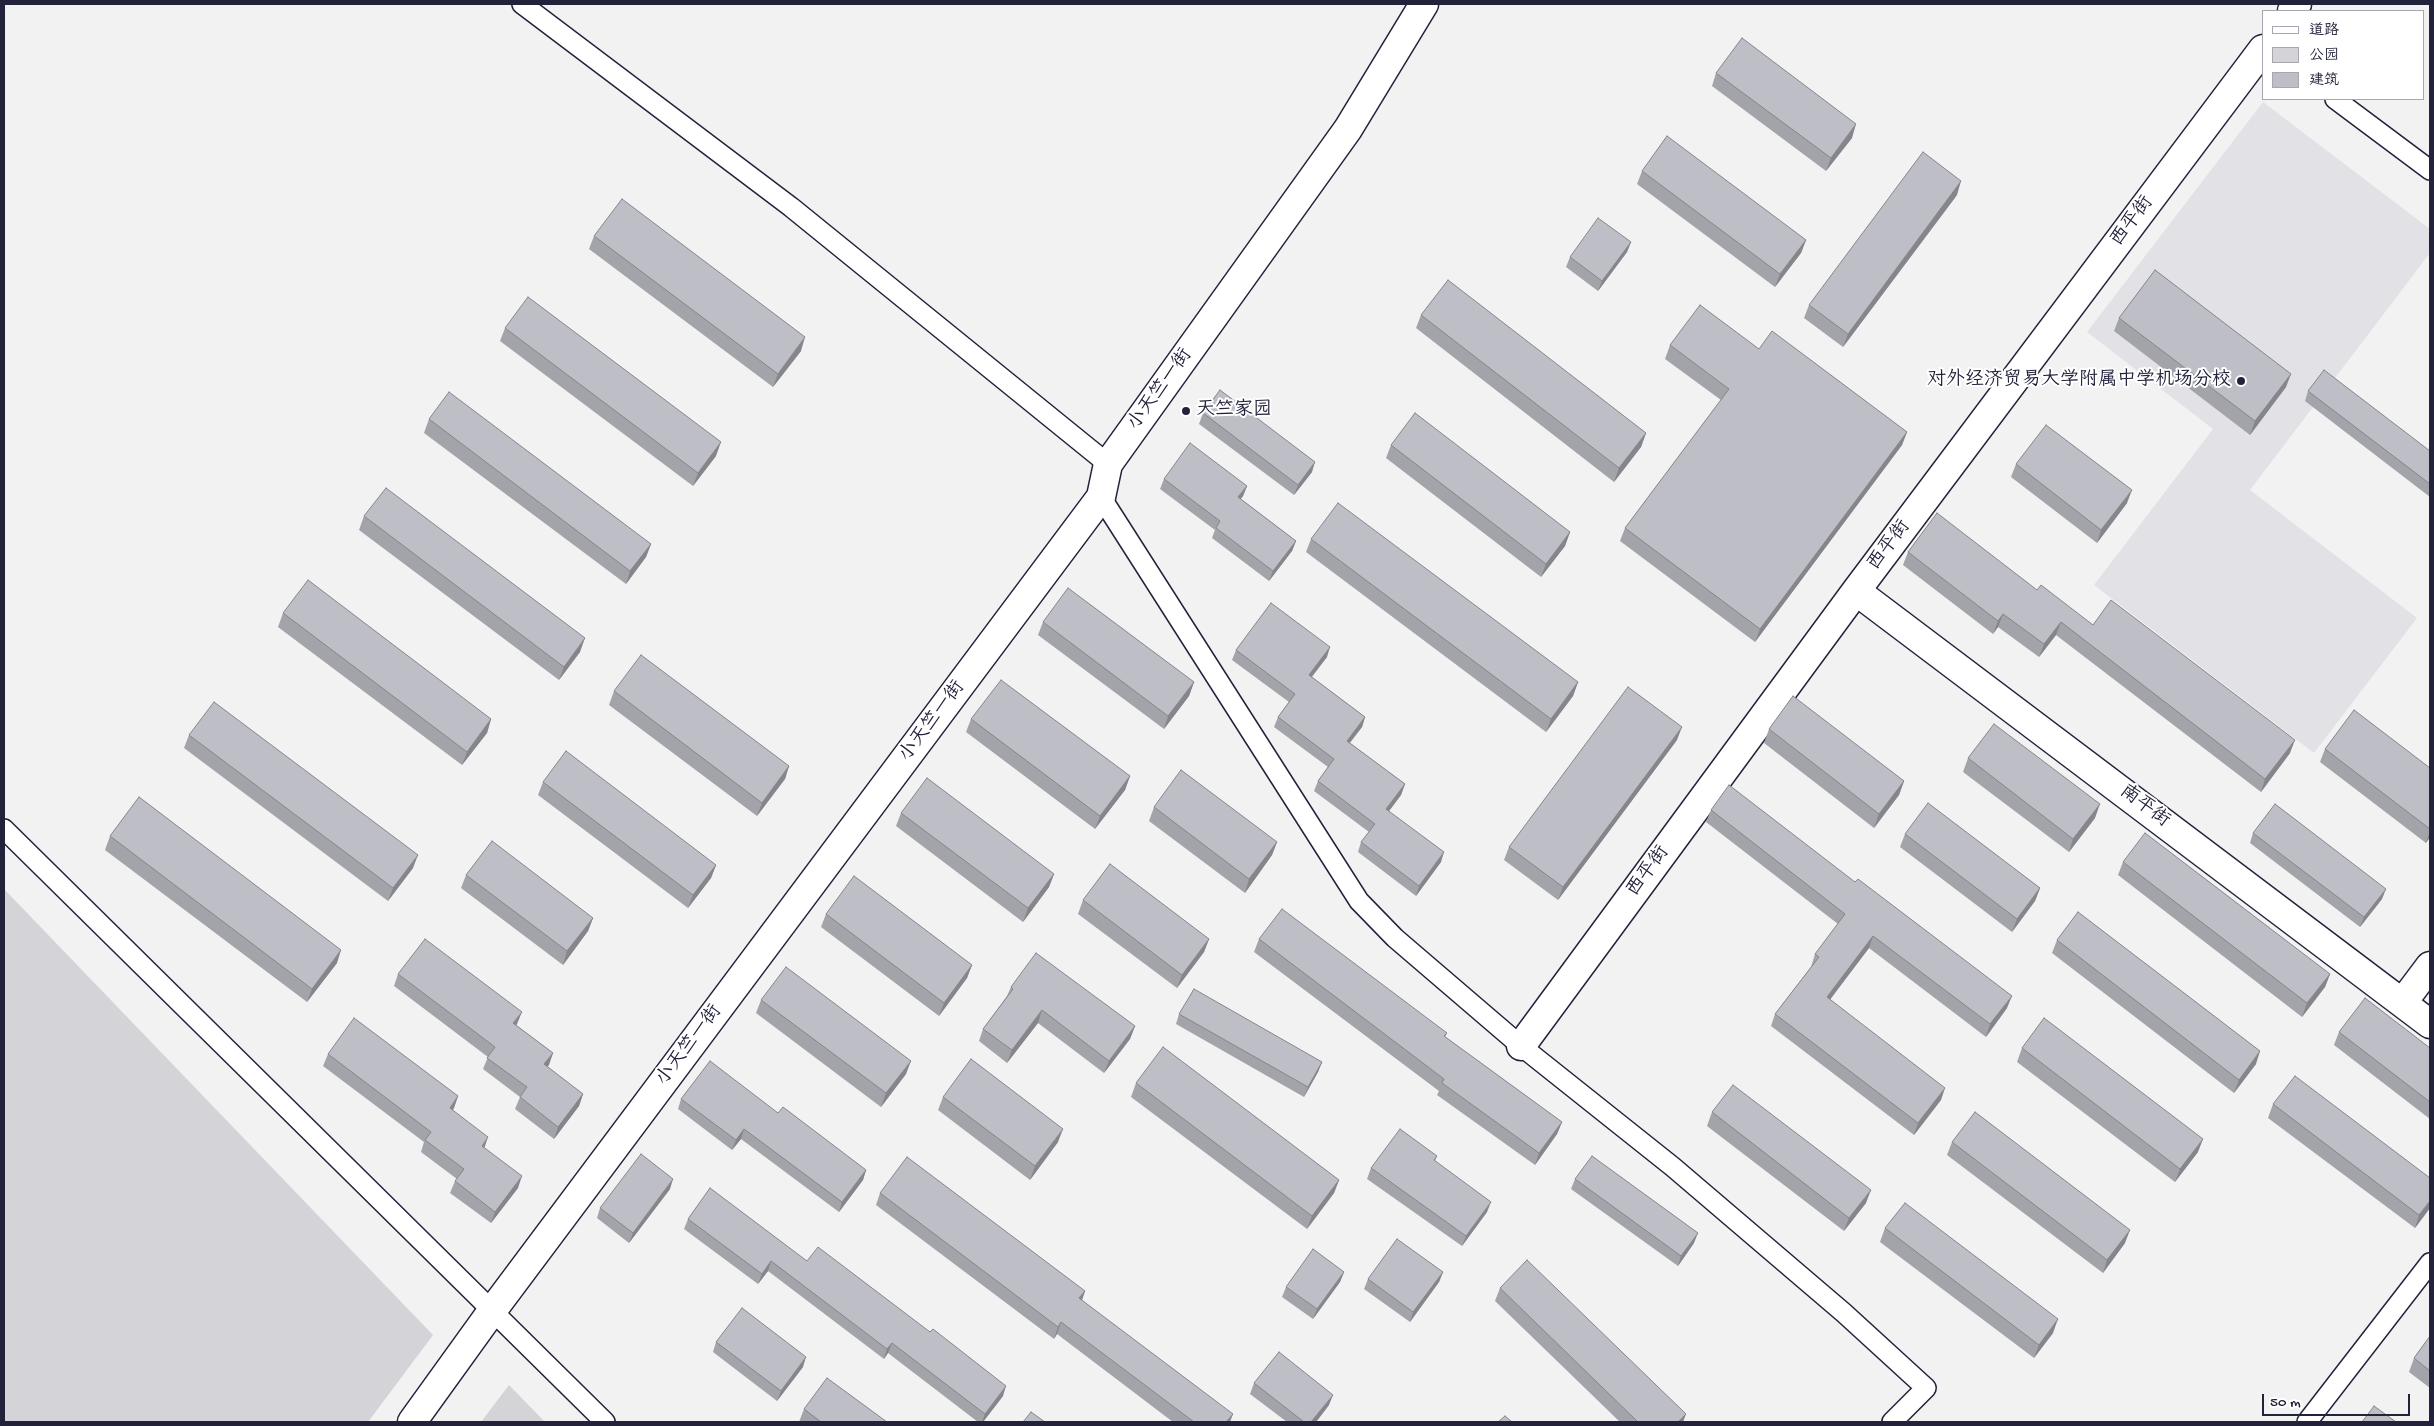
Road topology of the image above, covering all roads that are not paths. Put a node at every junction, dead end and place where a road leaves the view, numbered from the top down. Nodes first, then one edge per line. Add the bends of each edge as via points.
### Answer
1 (522, 4) edge
2 (1424, 4) edge
3 (2262, 50) edge
4 (2336, 100) edge
5 (2430, 170) edge
6 (1108, 464) junction
7 (1101, 496) junction
8 (1856, 591) junction
9 (4, 829) edge
10 (2430, 966) edge
11 (2403, 1002) junction
12 (2430, 1024) edge
13 (1521, 1046) junction
14 (2430, 1263) edge
15 (492, 1311) junction
16 (412, 1422) edge
17 (605, 1422) edge
18 (1892, 1422) edge
19 (2307, 1422) edge

1 - 6 street via 791,206
2 - 6 street, 小天竺一街 via 1348,129
3 - 8 street, 西平街
4 - 5 street
6 - 7 street, 小天竺一街
7 - 13 street via 1359,901 1395,938
7 - 15 street, 小天竺一街
8 - 11 street, 南平街
8 - 13 street, 西平街
9 - 15 street
10 - 11 street
11 - 12 street, 南平街
13 - 18 street via 1673,1167 1844,1313 1926,1388
14 - 19 street
15 - 16 street, 小天竺一街
15 - 17 street

